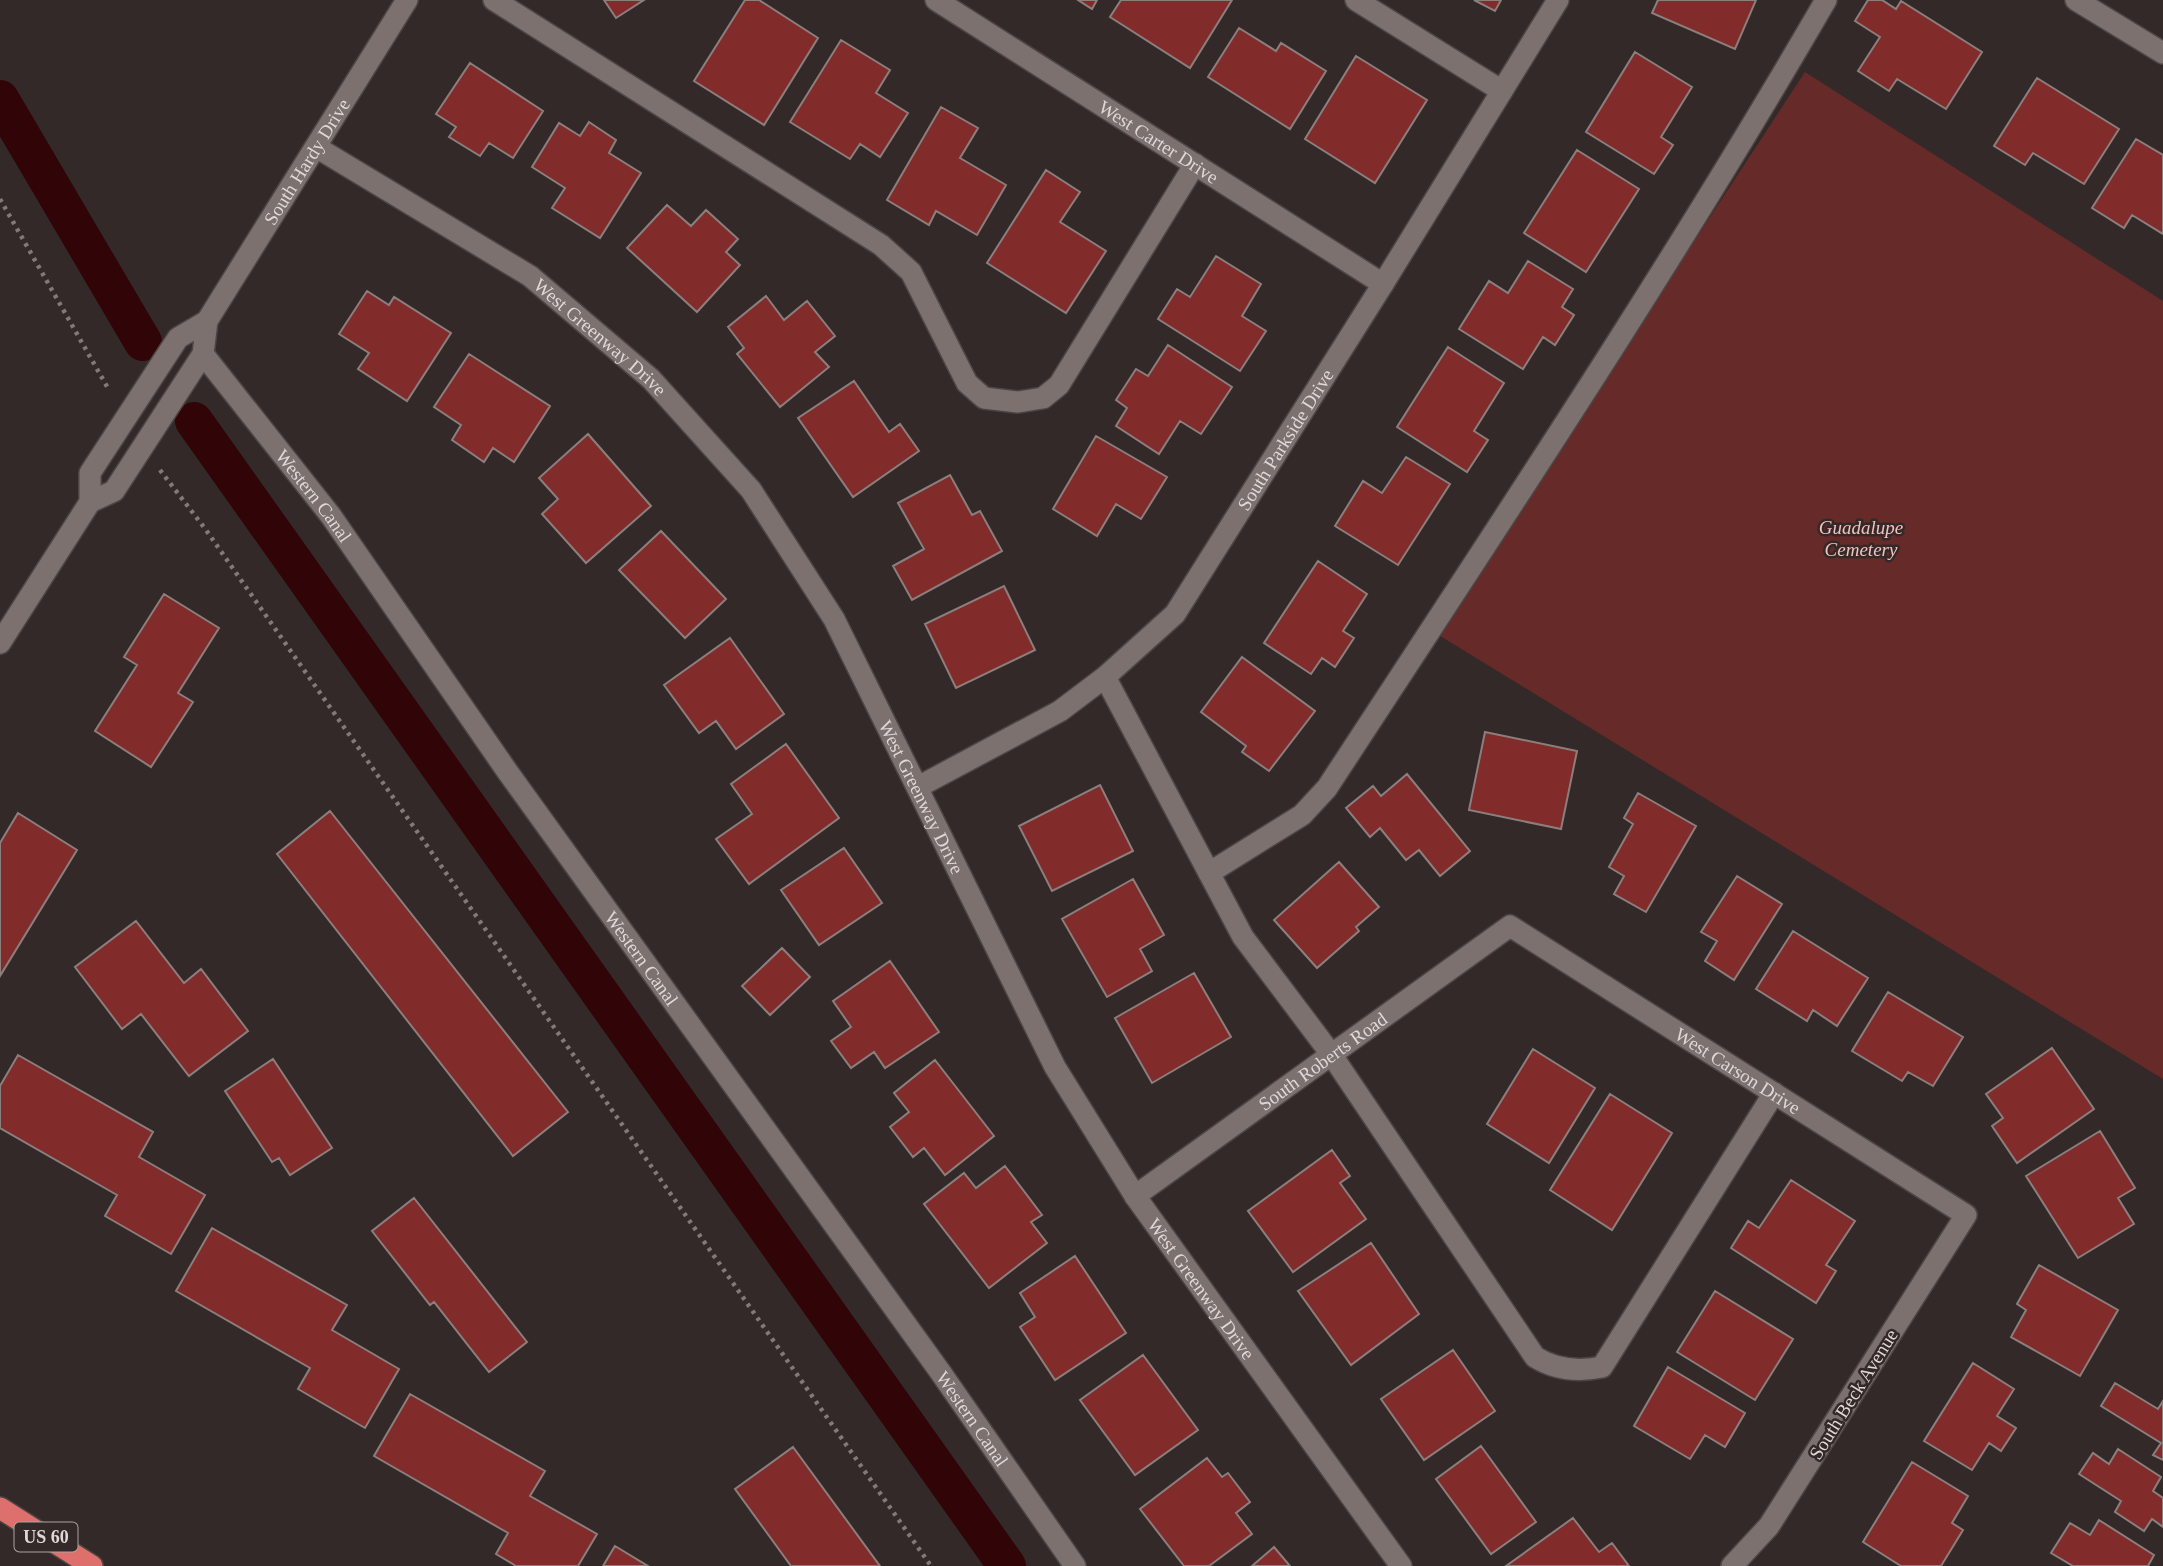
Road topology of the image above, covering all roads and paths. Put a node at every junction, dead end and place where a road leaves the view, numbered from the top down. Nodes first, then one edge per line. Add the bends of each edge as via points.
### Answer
1 (407, 0) edge
2 (494, 0) edge
3 (936, 0) edge
4 (1356, 0) edge
5 (1558, 0) edge
6 (1826, 0) edge
7 (2076, 0) edge
8 (2163, 53) edge
9 (1502, 91) junction
10 (316, 147) junction
11 (1195, 164) junction
12 (0, 199) edge
13 (1383, 284) junction
14 (206, 321) junction
15 (203, 354) junction
16 (114, 397) dead end
17 (157, 466) dead end
18 (90, 502) junction
19 (0, 643) edge
20 (1105, 677) junction
21 (918, 787) junction
22 (1209, 873) junction
23 (1510, 926) joint
24 (1331, 1054) junction
25 (1774, 1093) junction
26 (1135, 1196) junction
27 (1966, 1215) joint
28 (0, 1508) edge
29 (92, 1566) edge
30 (931, 1566) edge
31 (1075, 1566) edge
32 (1401, 1566) edge
33 (1732, 1566) edge

1 - 10 street, South Hardy Drive
2 - 11 street via 881,245 911,272 967,383 984,398 1018,402 1043,398 1059,385
3 - 11 street, West Carter Drive
4 - 9 street
5 - 9 street, South Parkside Drive
6 - 22 street via 1539,463 1327,788 1302,815
7 - 8 street
9 - 13 street, South Parkside Drive
10 - 14 street, South Hardy Drive
10 - 21 street, West Greenway Drive via 530,276 651,379 751,490 834,619
11 - 13 street, West Carter Drive
12 - 16 path
13 - 20 street, South Parkside Drive via 1175,614
14 - 15 street, South Hardy Drive
14 - 18 street, South Hardy Drive via 178,338 90,473
15 - 18 street, South Hardy Drive via 114,491
15 - 31 street, Western Canal via 331,516 507,771
17 - 30 path
18 - 19 street, South Hardy Drive
20 - 21 street, South Parkside Drive via 1060,711
20 - 22 street
21 - 26 street, West Greenway Drive via 1055,1067
22 - 24 street via 1243,937
23 - 24 street, South Roberts Road
23 - 25 street, West Carson Drive
24 - 25 street via 1535,1357 1552,1367 1588,1371 1602,1367
24 - 26 street, South Roberts Road
25 - 27 street, West Carson Drive
26 - 32 street, West Greenway Drive
27 - 33 street, South Beck Avenue via 1769,1526
28 - 29 highway, US 60

